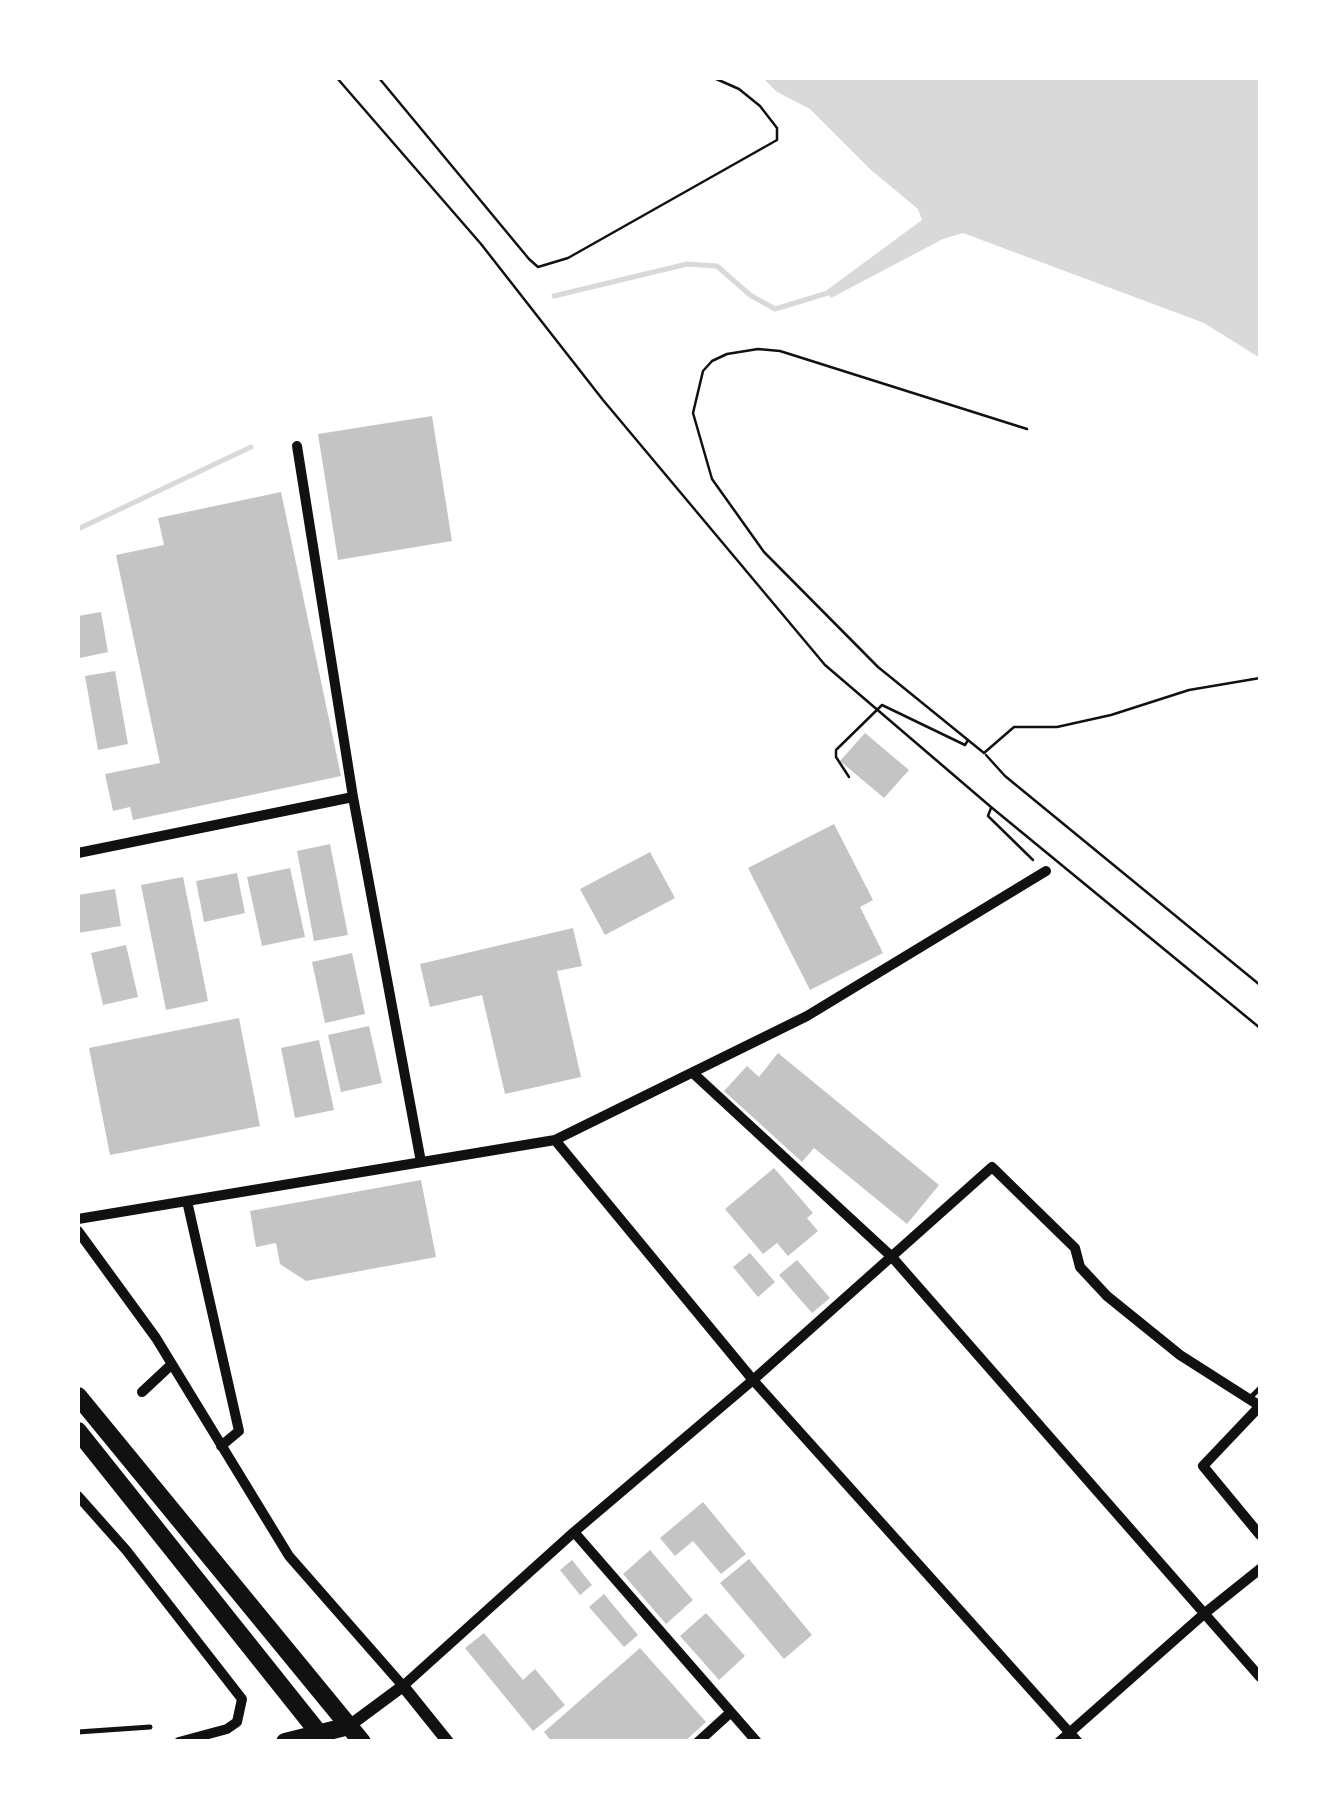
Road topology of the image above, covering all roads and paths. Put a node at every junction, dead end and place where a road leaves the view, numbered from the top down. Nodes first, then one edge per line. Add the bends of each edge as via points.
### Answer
1 (338, 78) edge
2 (379, 78) edge
3 (714, 78) edge
4 (1027, 429) dead end
5 (297, 446) dead end
6 (1260, 678) edge
7 (875, 710) junction
8 (969, 739) junction
9 (984, 753) junction
10 (849, 777) dead end
11 (352, 797) junction
12 (991, 807) junction
13 (78, 853) edge
14 (1046, 871) joint
15 (1260, 985) edge
16 (1260, 1028) edge
17 (694, 1074) junction
18 (555, 1140) junction
19 (421, 1162) junction
20 (187, 1201) junction
21 (78, 1219) edge
22 (78, 1231) edge
23 (892, 1257) junction
24 (171, 1365) junction
25 (754, 1380) junction
26 (1260, 1388) edge
27 (142, 1392) dead end
28 (78, 1396) edge
29 (1250, 1399) junction
30 (78, 1431) edge
31 (221, 1446) junction
32 (78, 1496) edge
33 (574, 1532) junction
34 (1260, 1536) edge
35 (1260, 1569) edge
36 (1205, 1613) junction
37 (1260, 1676) edge
38 (403, 1686) junction
39 (731, 1712) junction
40 (349, 1726) junction
41 (150, 1727) dead end
42 (78, 1732) edge
43 (1069, 1732) junction
44 (322, 1736) edge
45 (179, 1742) edge
46 (285, 1742) edge
47 (336, 1742) edge
48 (362, 1742) edge
49 (448, 1742) edge
50 (698, 1742) edge
51 (757, 1742) edge
52 (1058, 1742) edge
53 (1078, 1742) edge

1 - 7 path via 502,269 737,562 826,665
2 - 3 path via 538,266 568,258 777,140 778,128 760,106
4 - 8 path via 758,348 712,361 703,371 693,413 712,480 764,552 878,668
5 - 11 street
6 - 9 path via 1056,727 1014,727
7 - 8 path via 885,706 965,746
7 - 10 path via 836,750
7 - 12 path
8 - 9 path
9 - 15 path
11 - 13 street
11 - 19 street
12 - 14 path via 988,816
12 - 16 path
14 - 17 street via 808,1016
17 - 18 street
17 - 23 street
18 - 19 street
18 - 25 street
19 - 20 street
20 - 21 street
20 - 31 street via 240,1432
22 - 24 street
23 - 25 street
23 - 29 street via 992,1168 1075,1248 1080,1267 1108,1296 1180,1355
23 - 36 street
24 - 27 street
24 - 31 street
25 - 33 street
25 - 43 street
26 - 29 lane
28 - 40 highway
29 - 34 street via 1260,1406 1203,1466
30 - 44 highway
31 - 38 street via 289,1556
32 - 45 street via 242,1699 227,1729
33 - 38 street
33 - 39 street
35 - 36 street
36 - 37 street
36 - 43 street
38 - 40 street
38 - 49 street
39 - 50 street
39 - 51 street
40 - 44 highway
40 - 47 highway
40 - 48 highway
41 - 42 lane
43 - 52 street
43 - 53 street
44 - 46 highway

